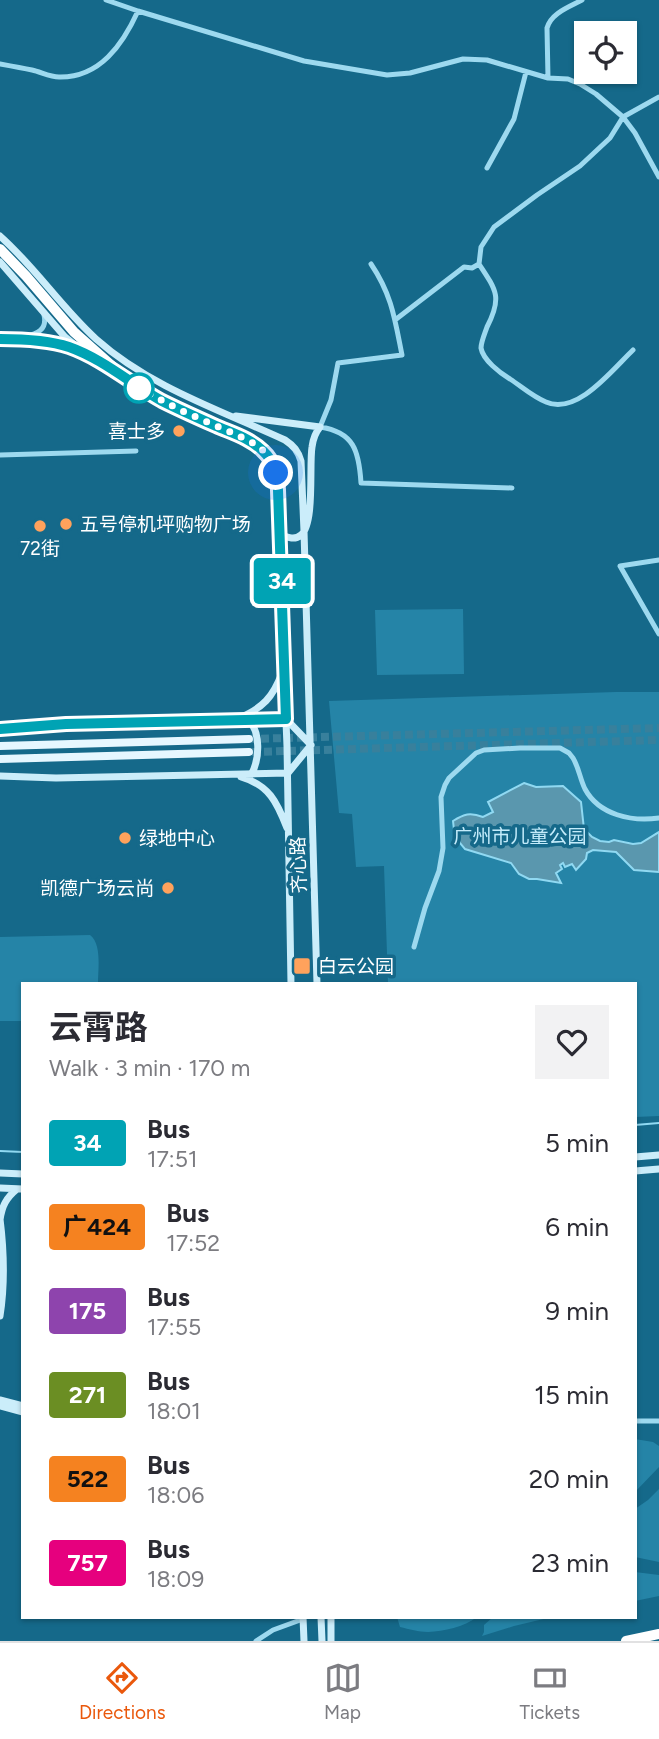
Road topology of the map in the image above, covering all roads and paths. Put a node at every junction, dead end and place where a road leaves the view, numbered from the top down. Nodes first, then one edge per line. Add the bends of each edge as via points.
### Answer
1 (106, 0) edge
2 (582, 0) edge
3 (138, 12) junction
4 (0, 64) edge
5 (526, 72) junction
6 (548, 78) junction
7 (659, 97) edge
8 (623, 117) junction
9 (487, 168) dead end
10 (659, 177) edge
11 (0, 236) edge
12 (0, 249) edge
13 (0, 262) edge
14 (371, 264) dead end
15 (479, 264) junction
16 (44, 312) junction
17 (396, 320) junction
18 (0, 339) edge
19 (19, 339) junction
20 (633, 350) dead end
21 (106, 366) junction
22 (130, 382) junction
23 (228, 414) junction
24 (320, 427) junction
25 (136, 451) dead end
26 (0, 455) edge
27 (512, 488) dead end
28 (304, 531) junction
29 (280, 534) junction
30 (659, 560) edge
31 (659, 634) edge
32 (284, 651) junction
33 (236, 719) junction
34 (248, 719) junction
35 (286, 719) junction
36 (0, 729) edge
37 (248, 739) tunnel mouth
38 (311, 745) junction
39 (0, 746) edge
40 (249, 752) tunnel mouth
41 (0, 760) edge
42 (288, 773) junction
43 (233, 775) junction
44 (251, 775) junction
45 (0, 776) edge
46 (659, 818) edge
47 (289, 834) junction
48 (414, 947) dead end
49 (291, 982) edge
50 (317, 982) edge
51 (659, 1155) edge
52 (637, 1157) edge
53 (659, 1169) edge
54 (637, 1171) edge
55 (0, 1173) edge
56 (21, 1174) edge
57 (0, 1188) edge
58 (20, 1189) edge
59 (0, 1219) edge
60 (0, 1316) edge
61 (0, 1401) edge
62 (0, 1406) edge
63 (21, 1406) edge
64 (21, 1411) edge
65 (637, 1421) edge
66 (659, 1421) edge
67 (300, 1619) edge
68 (303, 1619) edge
69 (321, 1619) edge
70 (331, 1619) edge
71 (659, 1634) edge
72 (256, 1641) edge
73 (304, 1641) edge
74 (321, 1641) edge
75 (331, 1641) edge
76 (626, 1641) edge

1 - 3 street
2 - 6 street via 549,21
3 - 4 street via 127,35 103,62 78,74 58,77
3 - 5 street via 304,61 387,75 463,58
5 - 6 street
5 - 9 street via 514,119
6 - 8 street via 580,84
7 - 8 street
8 - 10 street
8 - 15 street via 610,138 580,166 494,227 481,247
11 - 23 main road via 110,351 167,388
12 - 22 highway via 74,332
13 - 16 main road, 齐心路
14 - 17 street
15 - 17 street via 464,267
15 - 20 street via 497,302 481,347 484,355 496,370 548,404 568,404 586,395
16 - 19 street via 41,331
16 - 21 main road, 齐心路 via 65,337
17 - 24 street via 402,355 338,363
18 - 19 street
19 - 21 street via 62,345
21 - 22 main road, 齐心路
22 - 29 main road, 齐心路 via 266,453 276,473
23 - 24 main road
23 - 28 main road via 285,440 298,452
24 - 27 street via 349,438 360,461 361,483
24 - 28 main road via 311,450 309,514
25 - 26 street
28 - 29 main road via 296,538
28 - 38 main road, 齐心路
29 - 32 main road, 齐心路
30 - 31 street via 620,566
32 - 33 main road via 283,668 271,695
32 - 35 main road, 齐心路
33 - 34 main road
33 - 36 main road
34 - 35 main road
34 - 44 main road via 257,733
35 - 38 main road
35 - 42 main road, 齐心路
37 - 39 main road
38 - 42 main road
38 - 50 main road, 齐心路
40 - 41 main road
42 - 44 main road
42 - 47 main road, 齐心路
43 - 44 main road
43 - 45 main road
43 - 47 main road via 266,790 281,811
46 - 48 street via 605,811 586,792 573,758 560,748 477,753 449,778 443,790 442,859
47 - 49 main road, 齐心路
51 - 52 main road
53 - 54 main road
55 - 56 main road
57 - 58 main road
58 - 59 main road via 10,1194
59 - 60 main road
61 - 63 main road
62 - 64 main road
65 - 66 street
67 - 72 street
68 - 73 main road
69 - 74 main road
70 - 75 main road
71 - 76 highway

